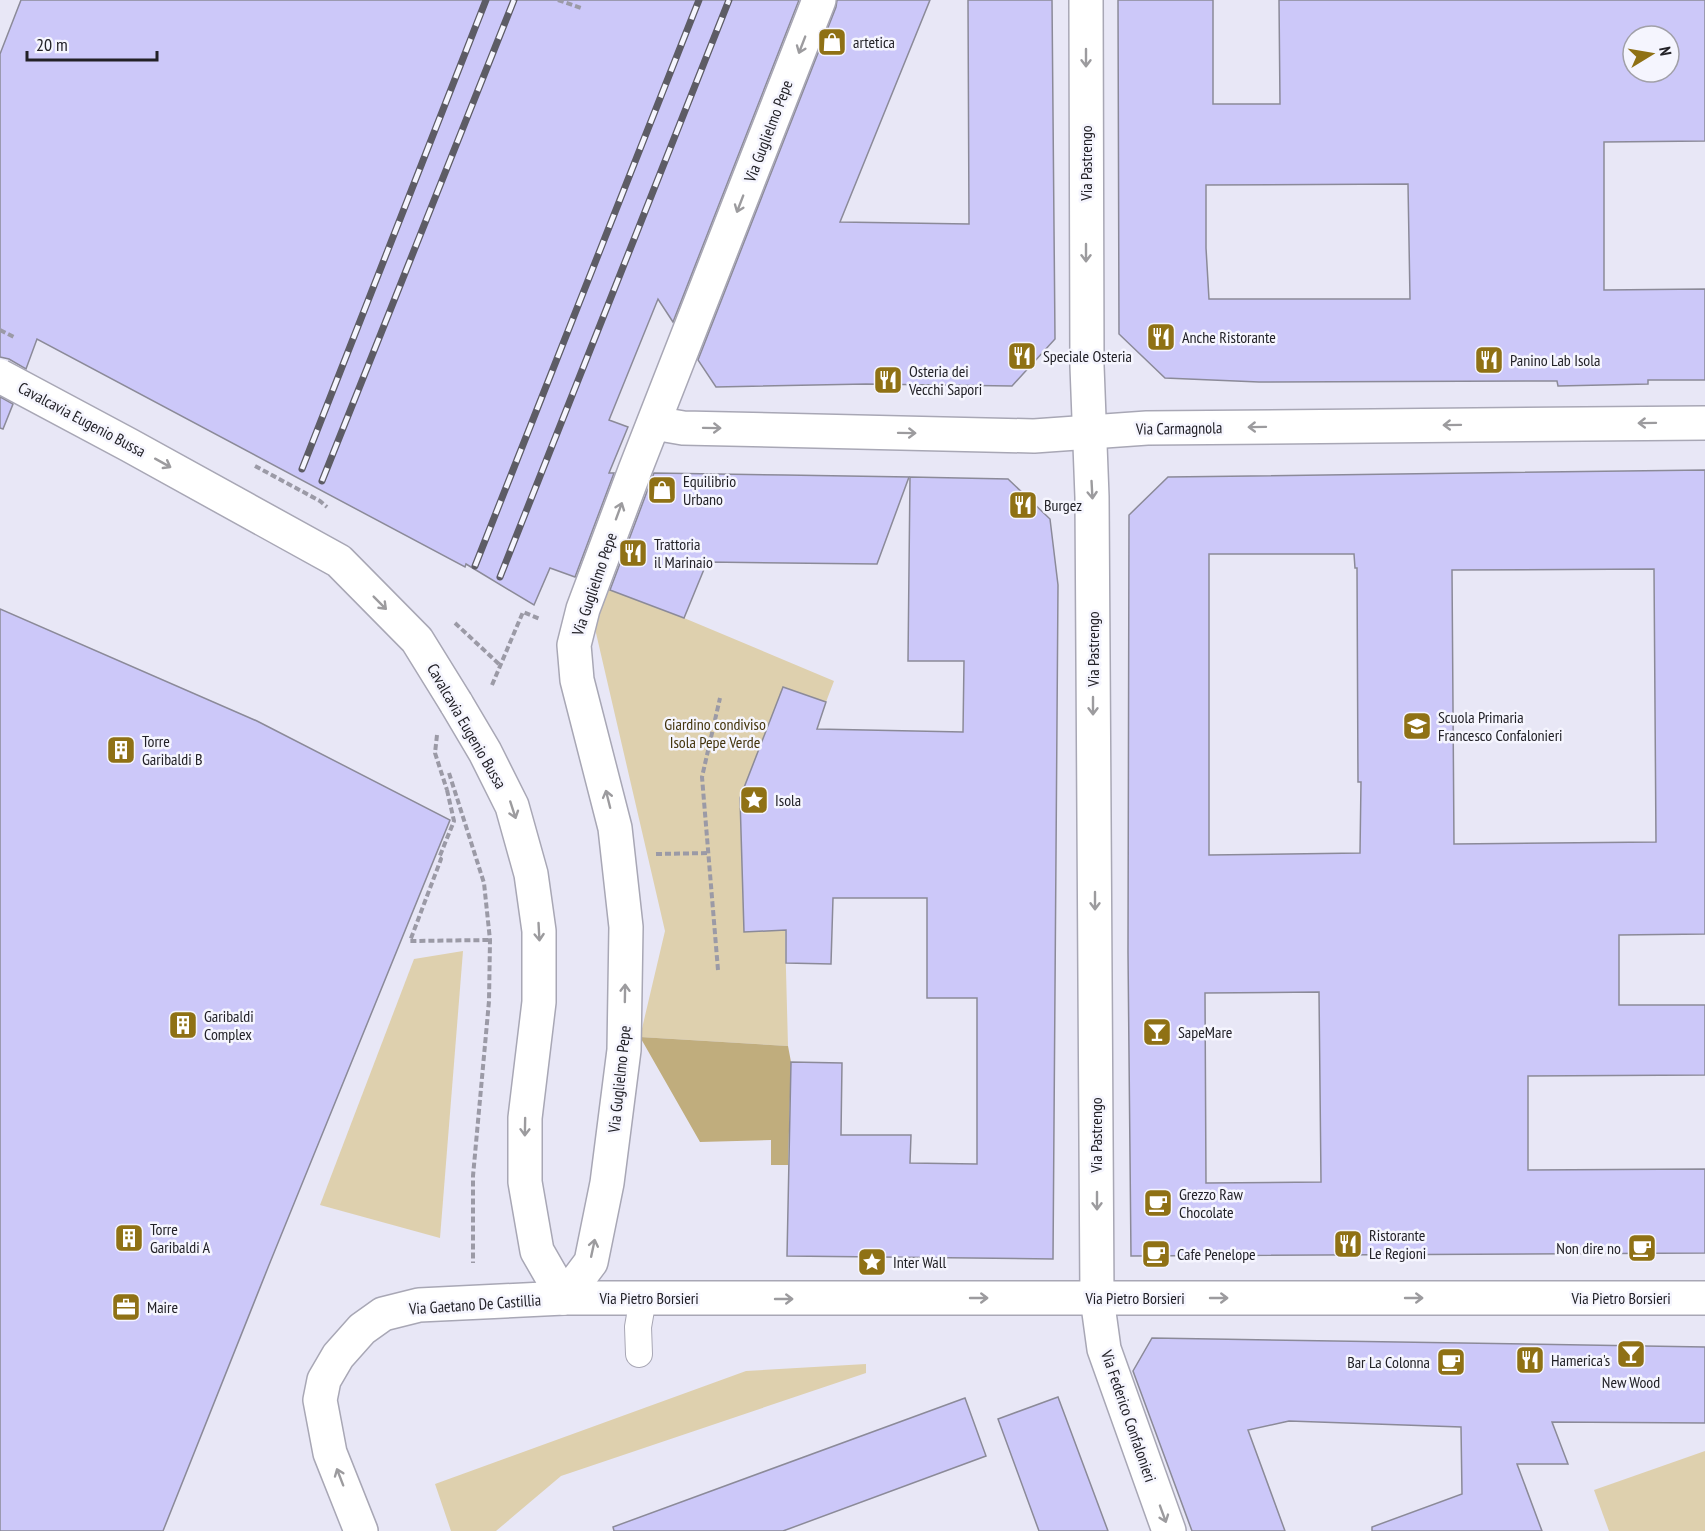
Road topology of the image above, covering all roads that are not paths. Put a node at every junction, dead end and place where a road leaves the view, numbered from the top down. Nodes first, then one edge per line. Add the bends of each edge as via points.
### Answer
1 (819, 0) edge
2 (1086, 0) edge
3 (0, 376) edge
4 (654, 423) junction
5 (1705, 423) edge
6 (1088, 431) junction
7 (564, 1298) junction
8 (1097, 1298) junction
9 (1705, 1298) edge
10 (643, 1299) junction
11 (639, 1354) dead end
12 (361, 1531) edge
13 (1169, 1531) edge

1 -> 4 street, Via Guglielmo Pepe
2 -> 6 street, Via Pastrengo
3 -> 7 street, Cavalcavia Eugenio Bussa, bridge via 339,561 417,640 451,694 512,806 531,874 540,931 539,1002 525,1118 525,1182 537,1251
4 -> 6 street, Via Carmagnola via 683,428 1034,436
7 -> 4 street, Via Guglielmo Pepe via 591,1262 607,1183 624,1050 626,938 615,828 578,680 574,645 583,609
5 -> 6 street, Via Carmagnola
6 -> 8 street, Via Pastrengo via 1092,497
7 - 10 street, Via Pietro Borsieri
12 -> 7 street, Via Gaetano De Castillia via 330,1453 320,1400 324,1380 338,1356 362,1329 383,1314 419,1305
8 -> 9 street, Via Pietro Borsieri
10 -> 8 street, Via Pietro Borsieri
8 -> 13 street, Via Federico Confalonieri via 1104,1349
10 - 11 lane

